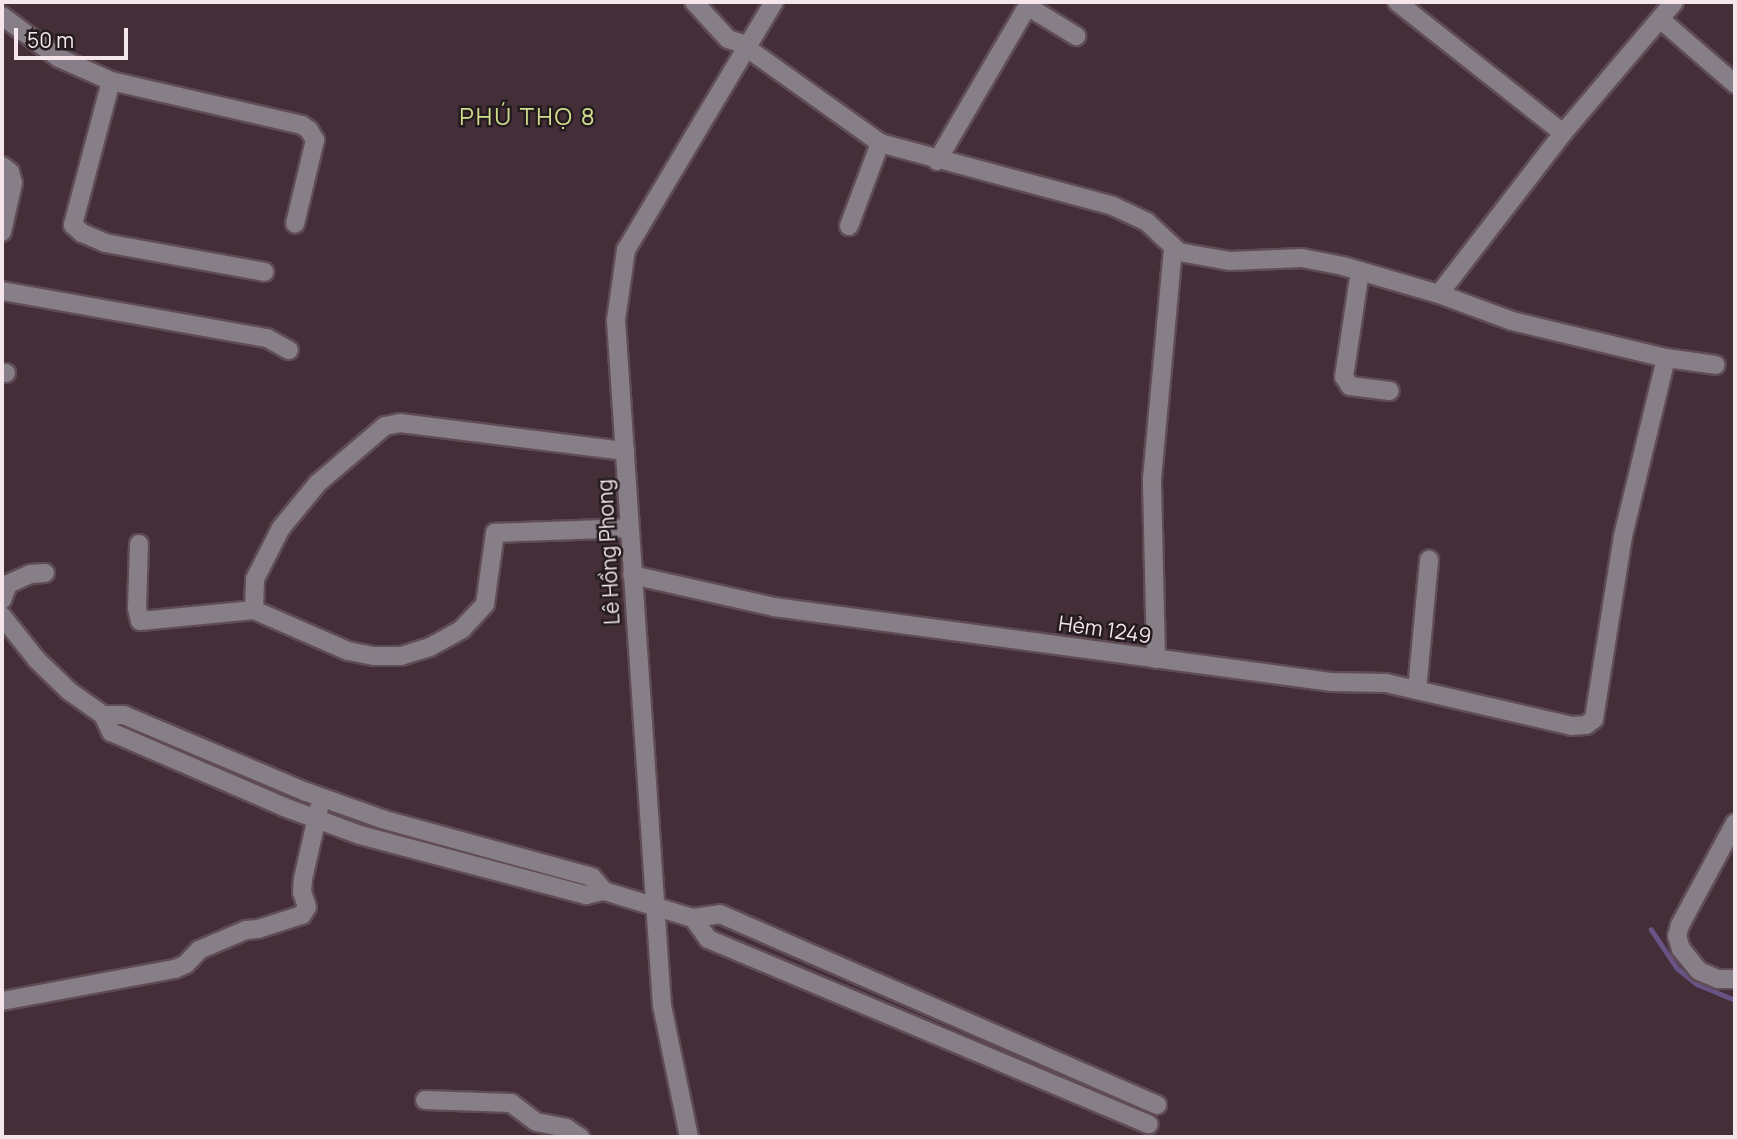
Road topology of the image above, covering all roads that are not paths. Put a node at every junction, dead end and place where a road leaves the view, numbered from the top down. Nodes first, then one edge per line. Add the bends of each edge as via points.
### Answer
1 (694, 2) edge
2 (774, 2) edge
3 (1397, 2) edge
4 (1674, 2) edge
5 (2, 16) edge
6 (1660, 19) junction
7 (1076, 36) dead end
8 (747, 50) junction
9 (111, 81) junction
10 (1735, 84) edge
11 (1563, 133) junction
12 (880, 143) junction
13 (937, 161) junction
14 (2, 166) edge
15 (295, 224) dead end
16 (849, 226) dead end
17 (2, 232) edge
18 (1173, 250) junction
19 (1360, 271) junction
20 (264, 272) dead end
21 (2, 291) edge
22 (1438, 294) junction
23 (289, 350) dead end
24 (1666, 358) junction
25 (1716, 365) dead end
26 (1390, 391) dead end
27 (625, 451) junction
28 (630, 528) junction
29 (139, 544) dead end
30 (1429, 560) dead end
31 (45, 573) dead end
32 (632, 575) junction
33 (2, 600) edge
34 (254, 610) junction
35 (2, 616) edge
36 (1156, 659) junction
37 (1417, 690) junction
38 (103, 715) junction
39 (322, 798) junction
40 (316, 819) junction
41 (1735, 823) edge
42 (604, 891) junction
43 (654, 904) junction
44 (693, 918) junction
45 (1735, 979) edge
46 (2, 1001) edge
47 (954, 1016) junction
48 (946, 1039) junction
49 (425, 1100) dead end
50 (1157, 1105) dead end
51 (1149, 1124) dead end
52 (580, 1137) edge
53 (689, 1137) edge

1 - 8 street via 728,39
2 - 8 street, Lê Hồng Phong
3 - 11 street
4 - 6 street
5 - 9 street via 59,58
6 - 10 street
6 - 11 street
7 - 13 street via 1032,9 1024,12
8 - 12 street
8 - 27 street, Lê Hồng Phong via 626,250 616,320
9 - 15 street via 309,130 315,140
9 - 20 street via 73,226 104,243
11 - 22 street
12 - 13 street
12 - 16 street
13 - 18 street via 1113,206 1147,222
14 - 17 street via 13,183
18 - 19 street via 1230,261 1301,258
18 - 36 street via 1152,479
19 - 22 street
19 - 26 street via 1344,377 1350,386
21 - 23 street via 267,338
22 - 24 street via 1512,321
24 - 25 street
24 - 37 street, Hẻm 1249 via 1623,536 1594,719 1572,726
27 - 28 street, Lê Hồng Phong
27 - 34 street via 400,423 385,426 318,484 281,528 255,579
28 - 32 street, Lê Hồng Phong
28 - 34 street via 495,533 485,604 462,629 430,647 401,656 348,651
29 - 34 street via 140,621
30 - 37 street
31 - 33 street via 8,584
32 - 36 street, Hẻm 1249 via 774,607
32 - 43 street, Lê Hồng Phong
35 - 38 street via 69,691
36 - 37 street, Hẻm 1249
38 - 39 street via 124,715
38 - 40 street via 111,732
39 - 40 street
39 - 42 street via 432,834 592,877
40 - 42 street via 434,857 586,895
40 - 46 street via 302,885 307,907 302,915 222,940 199,950 175,969
41 - 45 street via 1677,936 1681,949 1699,971 1718,979
42 - 43 street
43 - 44 street
43 - 53 street, Lê Hồng Phong via 662,1006
44 - 47 street via 720,914
44 - 48 street via 708,939
47 - 48 street
47 - 50 street
48 - 51 street
49 - 52 street via 511,1103 536,1122 566,1128

